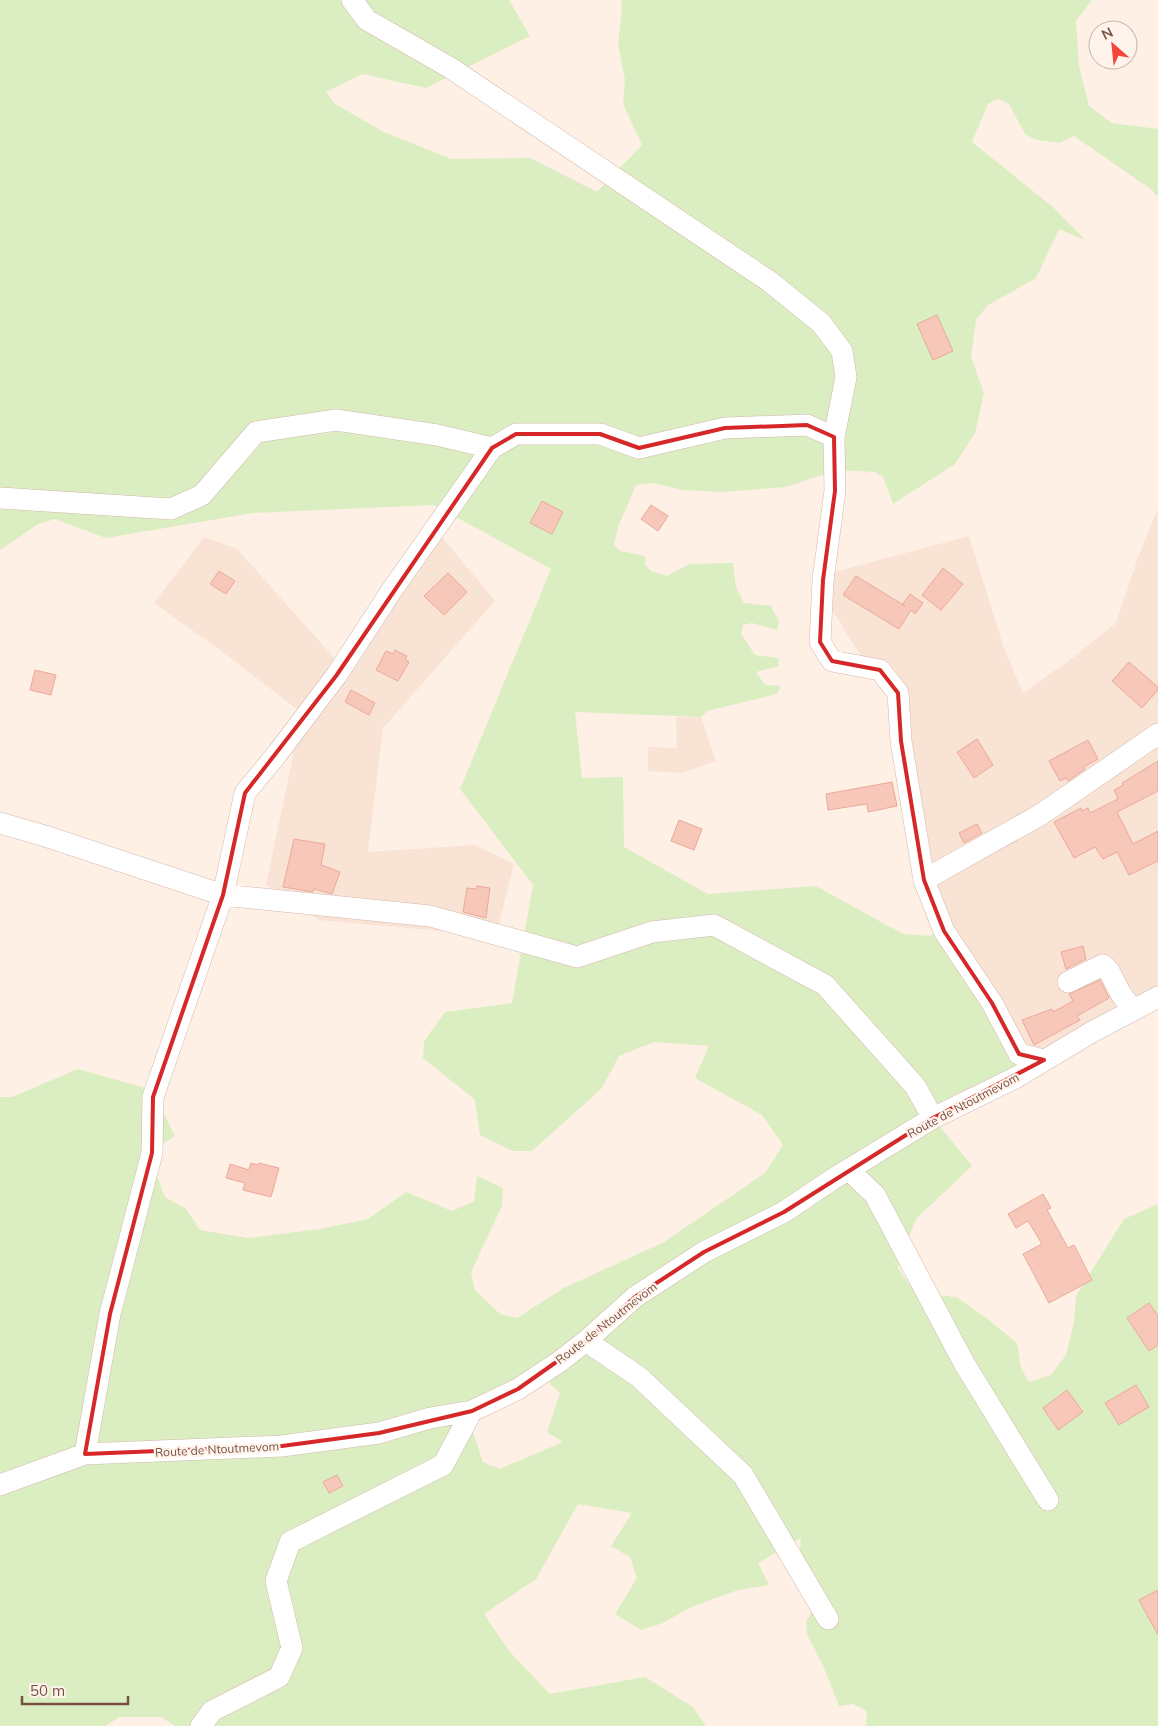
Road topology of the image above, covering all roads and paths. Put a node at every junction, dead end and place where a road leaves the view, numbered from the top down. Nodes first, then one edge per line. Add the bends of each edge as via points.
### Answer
1 (352, 0) edge
2 (834, 436) junction
3 (492, 448) junction
4 (0, 498) edge
5 (1158, 734) edge
6 (0, 823) edge
7 (924, 880) junction
8 (223, 895) junction
9 (1068, 982) dead end
10 (1158, 997) edge
11 (1133, 1010) junction
12 (1044, 1060) junction
13 (933, 1118) junction
14 (849, 1170) junction
15 (586, 1341) junction
16 (472, 1411) junction
17 (85, 1454) junction
18 (0, 1485) edge
19 (1048, 1500) dead end
20 (828, 1619) dead end
21 (201, 1726) edge

1 - 2 street via 367,20 490,94 768,281 821,323 842,351 846,377
2 - 3 street via 807,425 725,428 639,448 600,434 516,434
2 - 7 street via 835,491 823,580 820,642 832,661 880,670 898,693 901,741
3 - 4 street via 437,435 336,420 256,432 202,495 171,509
3 - 8 street via 336,676 245,792
5 - 7 street via 1040,815
6 - 8 street
7 - 12 street via 944,931 992,1003 1019,1054
8 - 13 street via 430,916 577,957 652,932 714,925 824,985 915,1086
8 - 17 street via 153,1097 152,1153 110,1314
9 - 11 street via 1104,965
10 - 11 street, Route de Ntoutmevom
11 - 12 street, Route de Ntoutmevom
12 - 13 street, Route de Ntoutmevom via 1015,1078
13 - 14 street, Route de Ntoutmevom
14 - 15 street, Route de Ntoutmevom via 784,1212 704,1252 636,1297
14 - 19 street via 875,1196 964,1363
15 - 16 street, Route de Ntoutmevom via 518,1389
15 - 20 street via 639,1377 743,1475
16 - 17 street, Route de Ntoutmevom via 430,1418 379,1433 282,1446
16 - 21 street via 443,1464 290,1542 276,1581 292,1648 279,1677 212,1711
17 - 18 street, Route de Ntoutmevom

